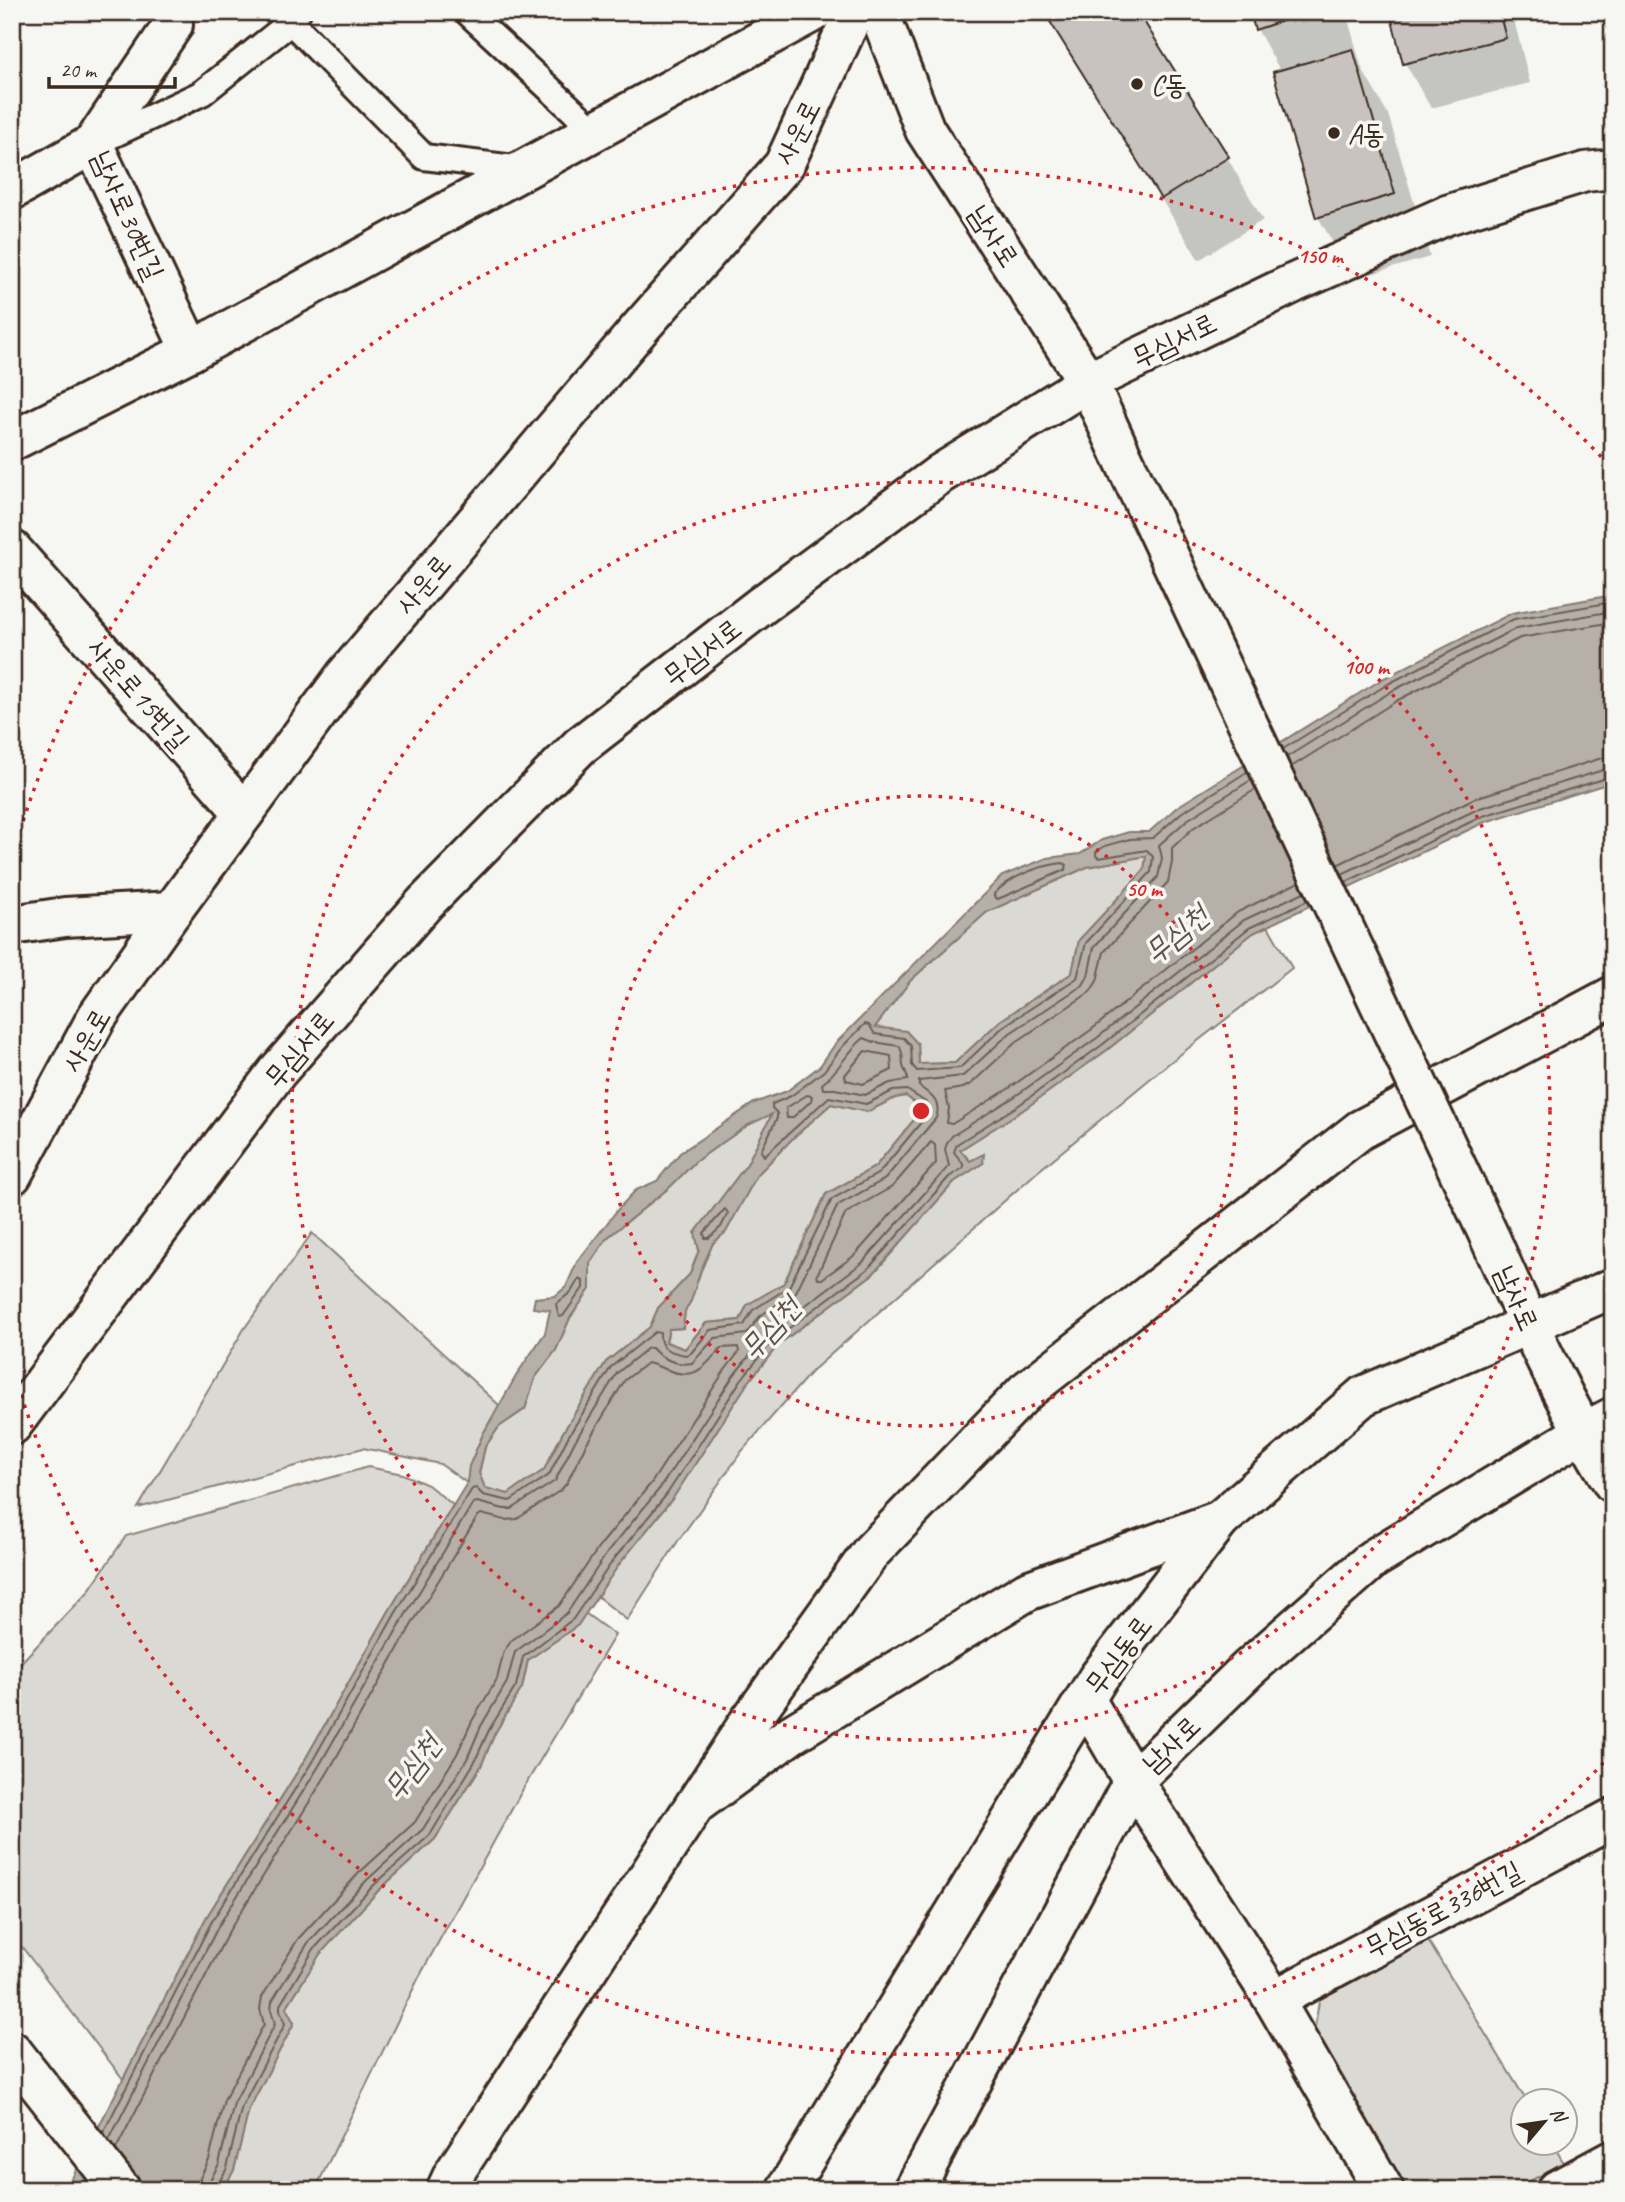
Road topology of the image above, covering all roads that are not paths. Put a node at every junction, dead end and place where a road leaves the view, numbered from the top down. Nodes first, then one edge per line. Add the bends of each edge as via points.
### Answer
1 (172, 12) edge
2 (467, 12) edge
3 (813, 12) edge
4 (854, 12) edge
5 (879, 12) edge
6 (295, 17) edge
7 (595, 131) junction
8 (93, 144) junction
9 (525, 169) junction
10 (1613, 169) edge
11 (12, 190) edge
12 (191, 351) junction
13 (1088, 382) junction
14 (12, 441) edge
15 (20, 570) edge
16 (244, 813) junction
17 (172, 911) junction
18 (12, 925) edge
19 (1613, 996) edge
20 (12, 1175) edge
21 (1613, 1288) edge
22 (1528, 1325) junction
23 (12, 1425) edge
24 (1597, 1425) edge
25 (1613, 1483) edge
26 (1220, 1520) junction
27 (1085, 1699) junction
28 (1133, 1781) junction
29 (696, 1804) junction
30 (1613, 1818) edge
31 (1274, 2000) junction
32 (12, 2051) edge
33 (1613, 2160) edge
34 (121, 2190) edge
35 (446, 2190) edge
36 (786, 2190) edge
37 (914, 2190) edge
38 (1384, 2190) edge
39 (1557, 2190) edge

1 - 8 street, 남사로30번길 via 173,25
2 - 7 lane
3 - 7 street
4 - 16 street, 사운로 via 784,165 345,676
5 - 13 street, 남사로 via 925,130
6 - 8 lane via 202,93
6 - 9 lane via 424,157
7 - 9 street
8 - 11 street
8 - 12 street, 남사로30번길
9 - 12 street
10 - 13 street, 무심서로 via 1585,172 1447,215
12 - 14 street
13 - 22 street, 남사로, bridge
13 - 23 street, 무심서로 via 940,474 580,746 425,903 277,1072
15 - 16 street, 사운로15번길
16 - 17 street, 사운로
17 - 18 street
17 - 20 street, 사운로 via 97,1017
19 - 29 street via 1360,1130 1026,1391 871,1552
21 - 22 street, 무심동로
22 - 24 street, 남사로
22 - 26 street, 무심동로 via 1363,1396
24 - 25 street, 남사로
24 - 28 street, 남사로 via 1373,1559 1248,1669
26 - 27 street, 무심동로
26 - 29 street via 1027,1591 792,1734
27 - 28 street
27 - 36 street, 무심동로
28 - 31 street
28 - 37 street, 남사로
29 - 35 street
30 - 31 street, 무심동로336번길
31 - 38 street
32 - 34 street
33 - 39 street

